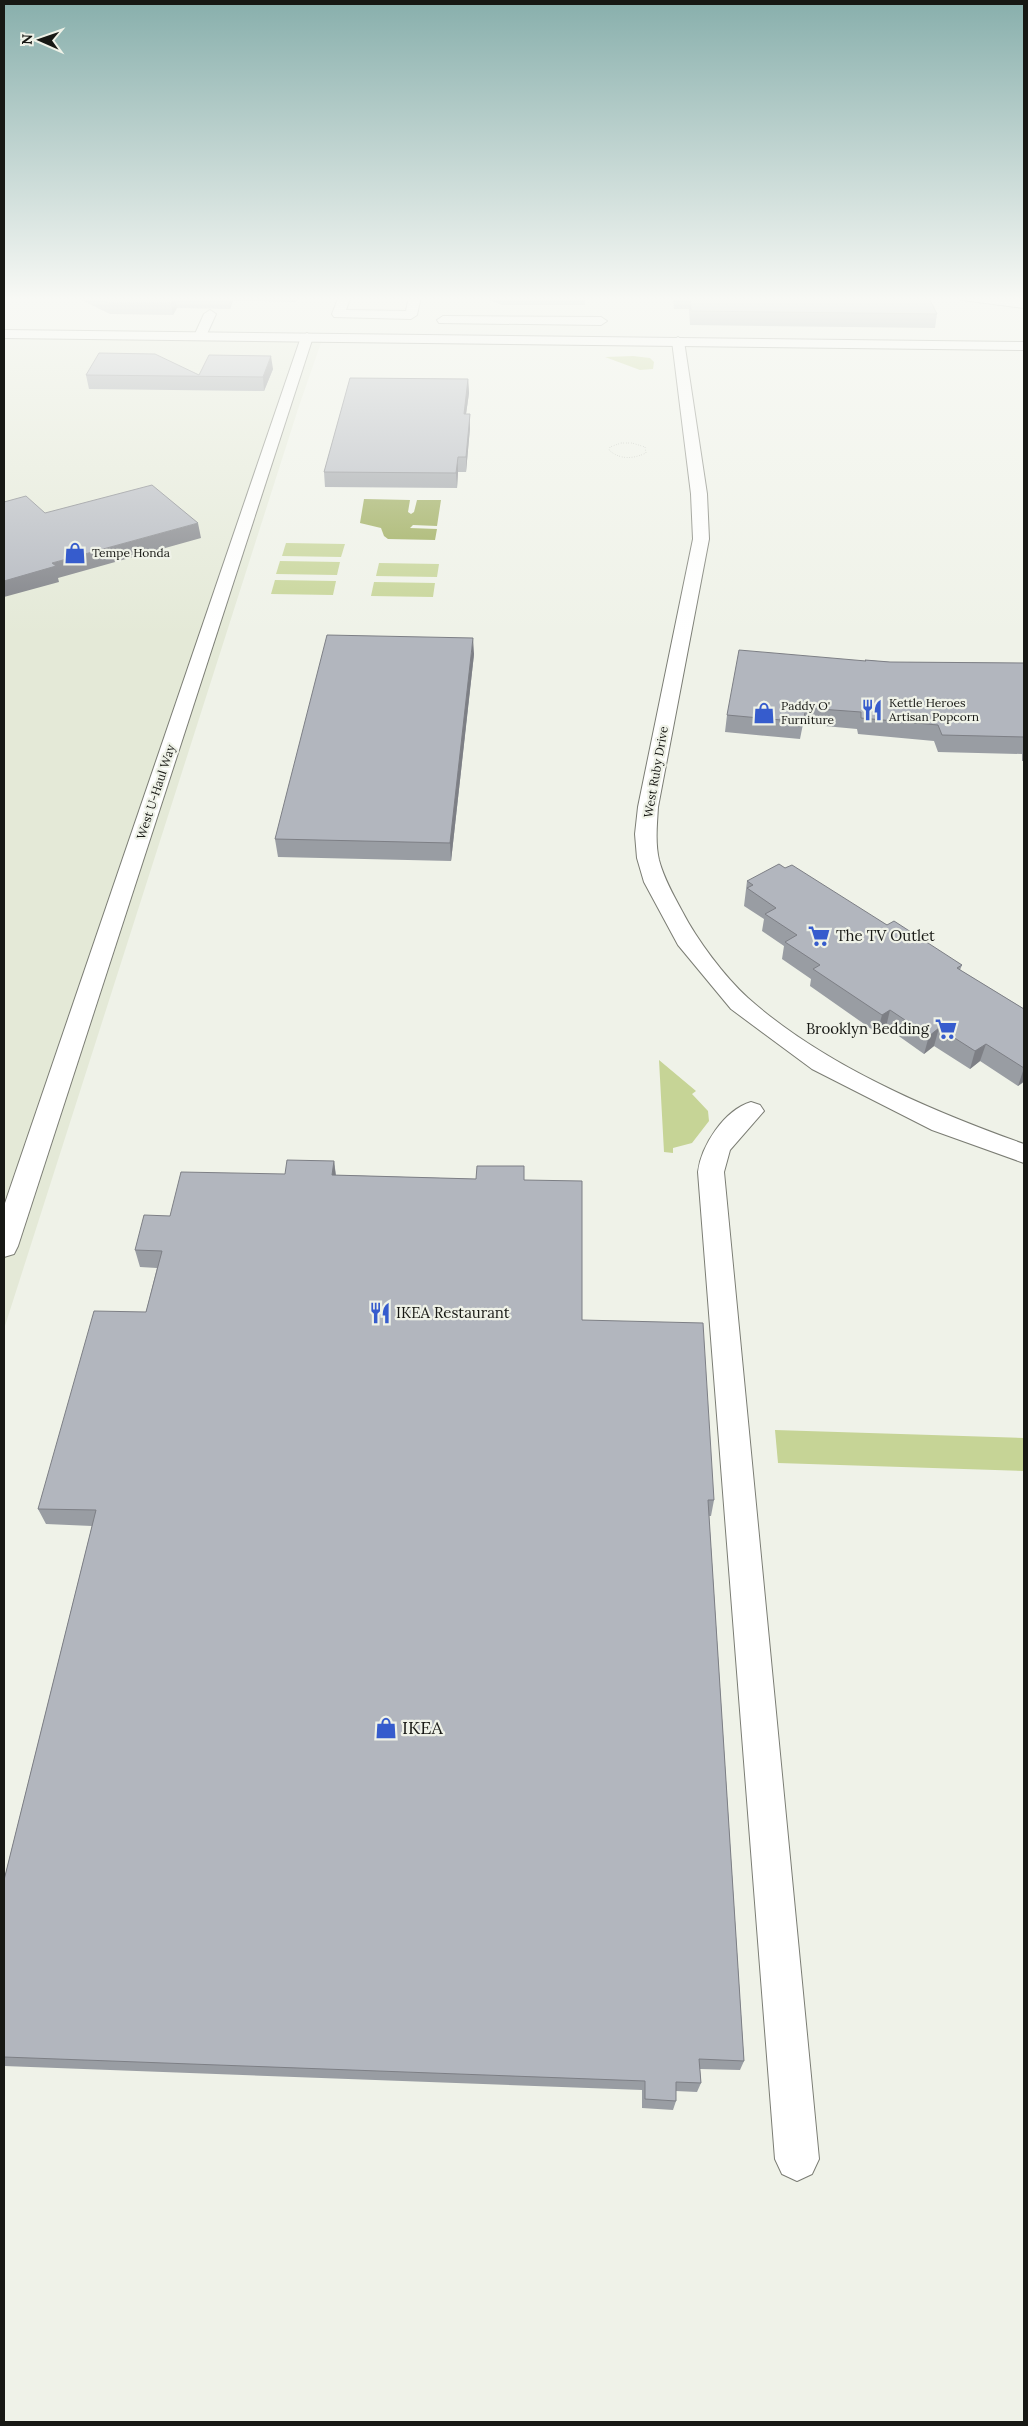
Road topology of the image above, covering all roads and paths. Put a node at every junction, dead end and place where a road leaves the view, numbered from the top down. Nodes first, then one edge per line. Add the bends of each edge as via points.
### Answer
1 (282, 409) edge
2 (687, 409) edge
3 (609, 448) joint
4 (751, 1111) dead end
5 (1024, 1154) edge
6 (11, 1209) edge
7 (4, 1246) edge
8 (797, 2159) dead end

1 - 6 street, West U-Haul Way
2 - 5 street, West Ruby Drive via 699,494 701,538 648,807 648,858 655,882 686,940 739,1003 776,1032 821,1063 941,1124
3 - 3 path via 613,454 628,458 647,451 642,445 626,442
4 - 8 street via 721,1141 711,1161 710,1172
6 - 7 street, West U-Haul Way

